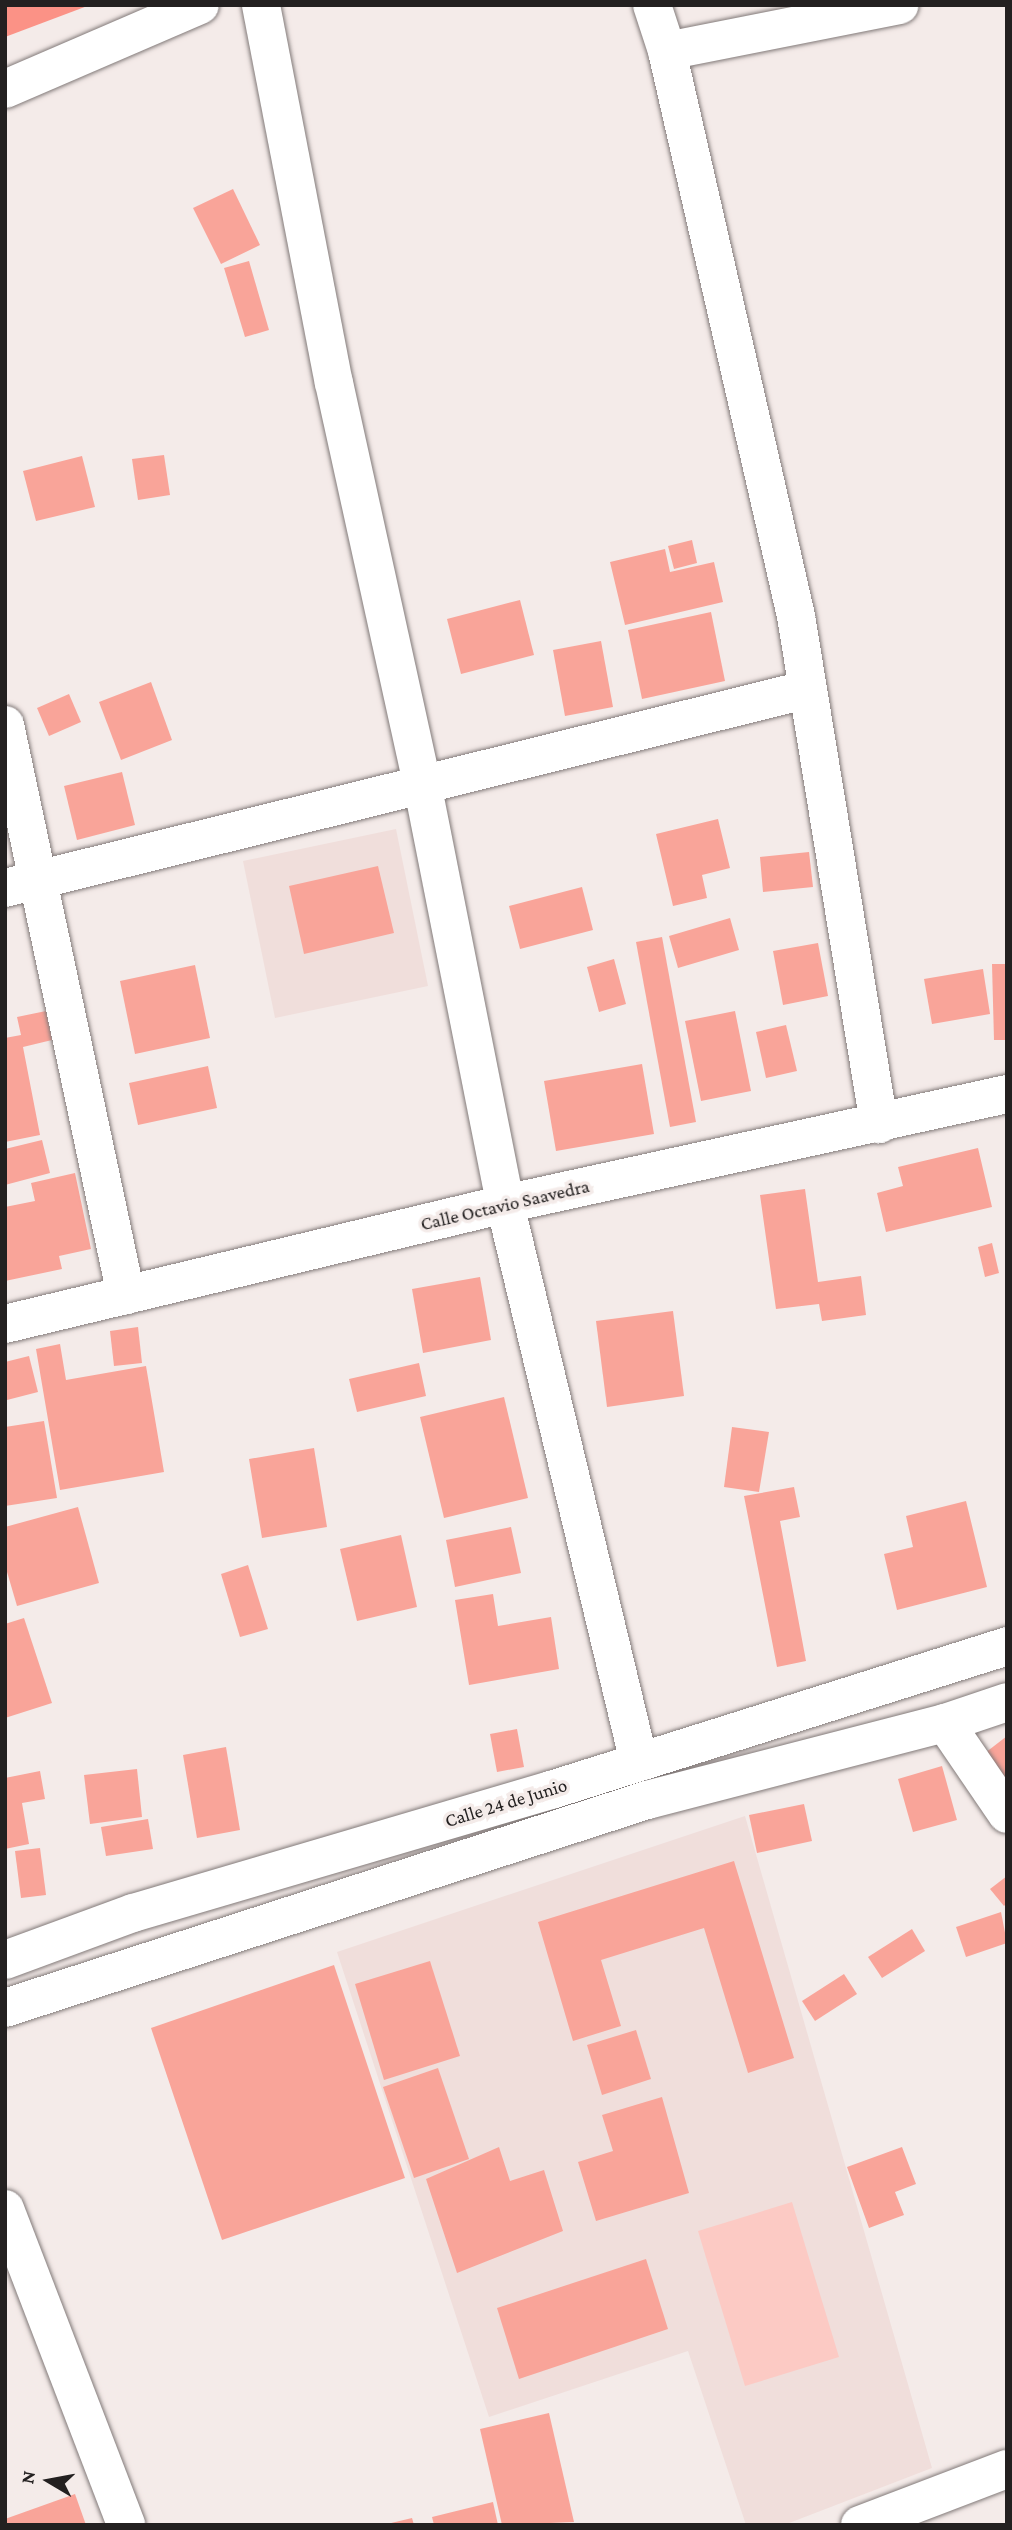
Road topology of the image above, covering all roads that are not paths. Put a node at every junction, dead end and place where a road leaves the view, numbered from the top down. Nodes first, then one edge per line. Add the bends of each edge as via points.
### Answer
1 (201, 5) edge
2 (261, 5) edge
3 (652, 5) edge
4 (900, 5) edge
5 (667, 51) junction
6 (5, 89) edge
7 (805, 690) junction
8 (5, 725) edge
9 (422, 783) junction
10 (22, 885) edge
11 (1007, 1094) edge
12 (878, 1124) junction
13 (506, 1204) junction
14 (126, 1295) junction
15 (5, 1324) edge
16 (1007, 1646) edge
17 (1007, 1702) edge
18 (945, 1723) junction
19 (639, 1762) junction
20 (1007, 1814) edge
21 (5, 1960) edge
22 (5, 2008) edge
23 (5, 2209) edge
24 (1007, 2469) edge
25 (126, 2525) edge
26 (860, 2525) edge

1 - 6 street
2 - 9 street via 334,383
3 - 5 street
4 - 5 street
5 - 7 street via 796,616
7 - 9 street
7 - 12 street
8 - 10 street
9 - 10 street
9 - 13 street
10 - 14 street
11 - 12 street, Calle Octavio Saavedra
12 - 13 street, Calle Octavio Saavedra
13 - 14 street, Calle Octavio Saavedra
13 - 19 street
14 - 15 street, Calle Octavio Saavedra
16 - 19 street, Calle 24 de Junio
17 - 18 street, Calle 24 de Junio
18 - 20 street
18 - 22 street, Calle 24 de Junio via 647,1800
19 - 21 street, Calle 24 de Junio via 133,1913
23 - 25 street
24 - 26 street

